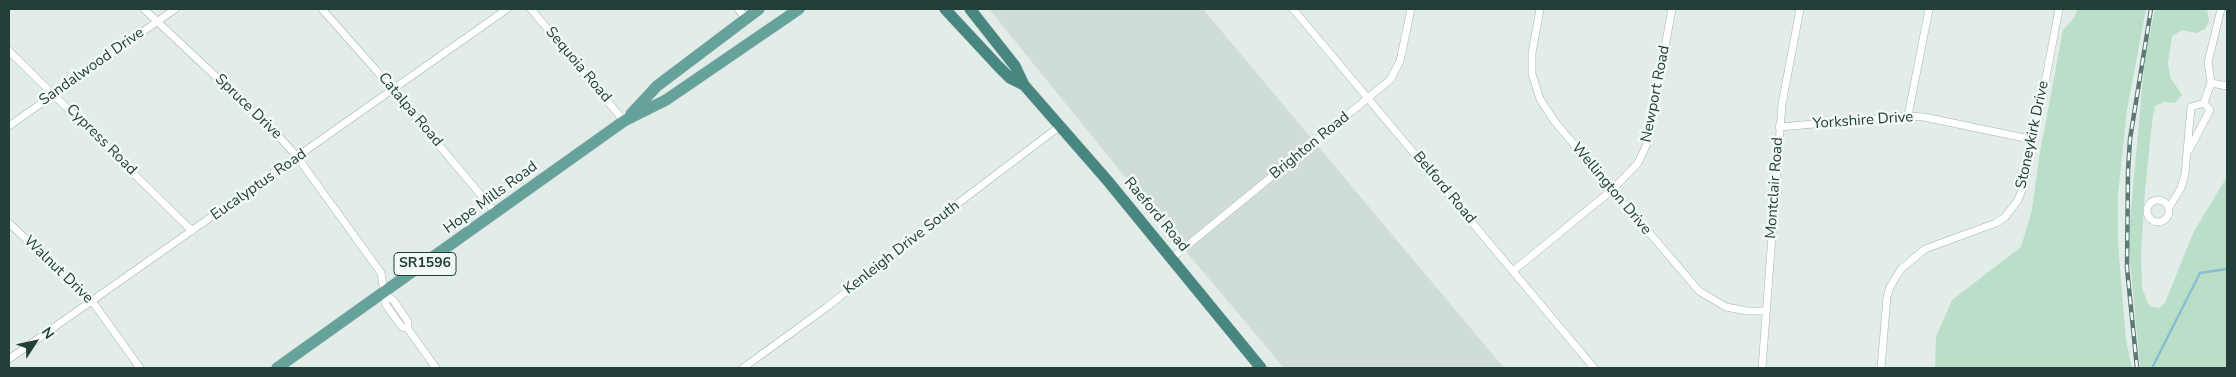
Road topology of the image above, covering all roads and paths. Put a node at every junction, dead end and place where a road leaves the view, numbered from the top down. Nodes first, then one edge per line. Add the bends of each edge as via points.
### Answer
1 (144, 9) edge
2 (176, 9) edge
3 (322, 9) edge
4 (507, 9) edge
5 (531, 9) edge
6 (759, 9) edge
7 (799, 9) edge
8 (945, 9) edge
9 (970, 9) edge
10 (1293, 9) edge
11 (1411, 9) edge
12 (1540, 9) edge
13 (1672, 9) edge
14 (1800, 9) edge
15 (1929, 9) edge
16 (2059, 9) edge
17 (2221, 9) edge
18 (742, 13) edge
19 (157, 21) junction
20 (9, 51) edge
21 (2211, 83) junction
22 (1024, 85) junction
23 (2227, 86) edge
24 (392, 90) junction
25 (54, 94) junction
26 (1369, 98) junction
27 (2204, 103) junction
28 (1908, 116) junction
29 (624, 121) junction
30 (9, 126) edge
31 (1060, 126) junction
32 (1780, 127) junction
33 (2034, 140) junction
34 (2187, 155) junction
35 (298, 158) junction
36 (1612, 190) junction
37 (2170, 206) dead end
38 (496, 213) junction
39 (9, 223) edge
40 (192, 230) junction
41 (1172, 258) junction
42 (1513, 271) junction
43 (384, 293) junction
44 (92, 300) junction
45 (1766, 311) junction
46 (9, 358) edge
47 (140, 368) edge
48 (277, 368) edge
49 (436, 368) edge
50 (743, 368) edge
51 (1261, 368) edge
52 (1594, 368) edge
53 (1762, 368) edge
54 (1881, 368) edge

1 - 19 street, Spruce Drive
2 - 19 street, Sandalwood Drive
3 - 24 street, Catalpa Road
4 - 24 street, Eucalyptus Road
5 - 29 street, Sequoia Road
6 - 18 main road, Hope Mills Road / SR1596
7 - 29 main road, Hope Mills Road / SR1596 via 666,100
8 - 22 highway, Raeford Road via 1010,78
9 - 22 highway, Raeford Road via 1015,66
10 - 26 street, Belford Road
11 - 26 street, Brighton Road via 1398,66 1390,80
12 - 36 street, Wellington Drive via 1531,64 1534,85 1555,122
13 - 36 street, Newport Road via 1647,144 1638,163
14 - 32 street, Montclair Road
15 - 28 street
16 - 33 street, Stoneykirk Drive
17 - 21 street via 2208,62
18 - 29 main road, Hope Mills Road / SR1596 via 657,86
19 - 25 street, Sandalwood Drive
19 - 35 street, Spruce Drive via 276,133
20 - 25 street, Cypress Road
21 - 23 street
21 - 27 street
22 - 31 highway, Raeford Road
24 - 35 street, Eucalyptus Road
24 - 38 street, Catalpa Road
25 - 30 street, Sandalwood Drive
25 - 40 street, Cypress Road
26 - 41 street, Brighton Road
26 - 42 street, Belford Road
27 - 34 street via 2210,110
27 - 34 street via 2191,107
28 - 32 street, Yorkshire Drive
28 - 33 street, Yorkshire Drive
29 - 38 main road, Hope Mills Road / SR1596
31 - 41 highway, Raeford Road
31 - 50 street, Kenleigh Drive South
32 - 45 street, Montclair Road
33 - 54 street, Stoneykirk Drive via 2020,195 2005,216 1987,228 1925,249 1908,261 1895,278 1887,297
34 - 37 street via 2181,188
35 - 40 street, Eucalyptus Road
35 - 43 street, Spruce Drive via 381,273
36 - 42 street, Newport Road
36 - 45 street, Wellington Drive via 1699,291 1726,307
38 - 43 main road, Hope Mills Road / SR1596
39 - 44 street, Walnut Drive
40 - 44 street, Eucalyptus Road
41 - 51 highway, Raeford Road
42 - 52 street, Belford Road
43 - 48 main road, Hope Mills Road / SR1596
43 - 49 street, Spruce Drive via 386,305 399,316 402,327 408,329
44 - 46 street, Eucalyptus Road
44 - 47 street, Walnut Drive
45 - 53 street, Montclair Road

